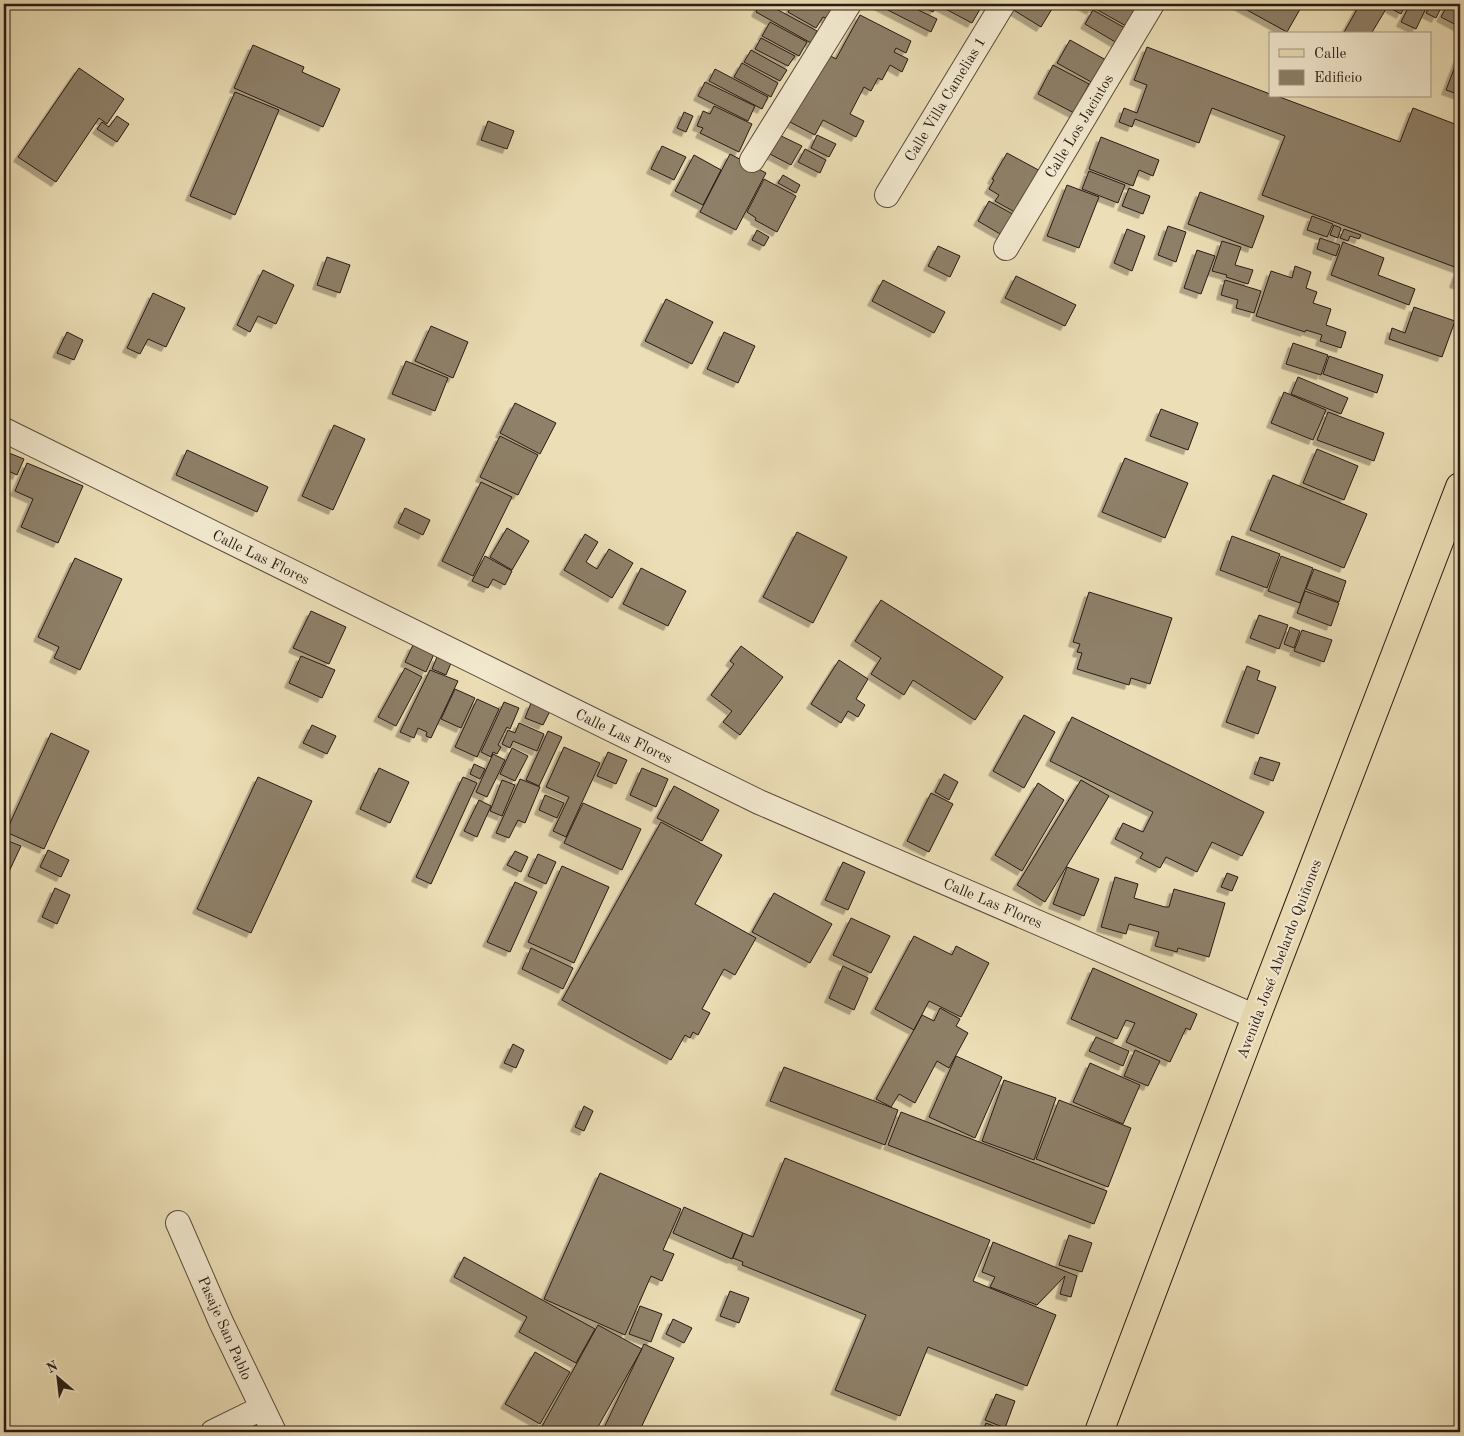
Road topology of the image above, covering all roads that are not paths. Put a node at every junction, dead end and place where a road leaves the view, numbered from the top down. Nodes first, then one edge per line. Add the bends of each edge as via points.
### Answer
1 (849, 4) edge
2 (1003, 4) edge
3 (1152, 4) edge
4 (752, 160) dead end
5 (888, 194) dead end
6 (1006, 248) dead end
7 (4, 430) edge
8 (1458, 503) edge
9 (1256, 1017) junction
10 (178, 1223) dead end
11 (262, 1408) junction
12 (212, 1432) edge
13 (274, 1432) edge
14 (1099, 1432) edge

1 - 4 street
2 - 5 street, Calle Villa Camelias 1
3 - 6 street, Calle Los Jacintos
7 - 9 street, Calle Las Flores via 759,802
8 - 9 main road, Avenida José Abelardo Quiñones
9 - 14 main road, Avenida José Abelardo Quiñones
10 - 11 street, Pasaje San Pablo
11 - 12 street
11 - 13 street, Pasaje San Pablo

